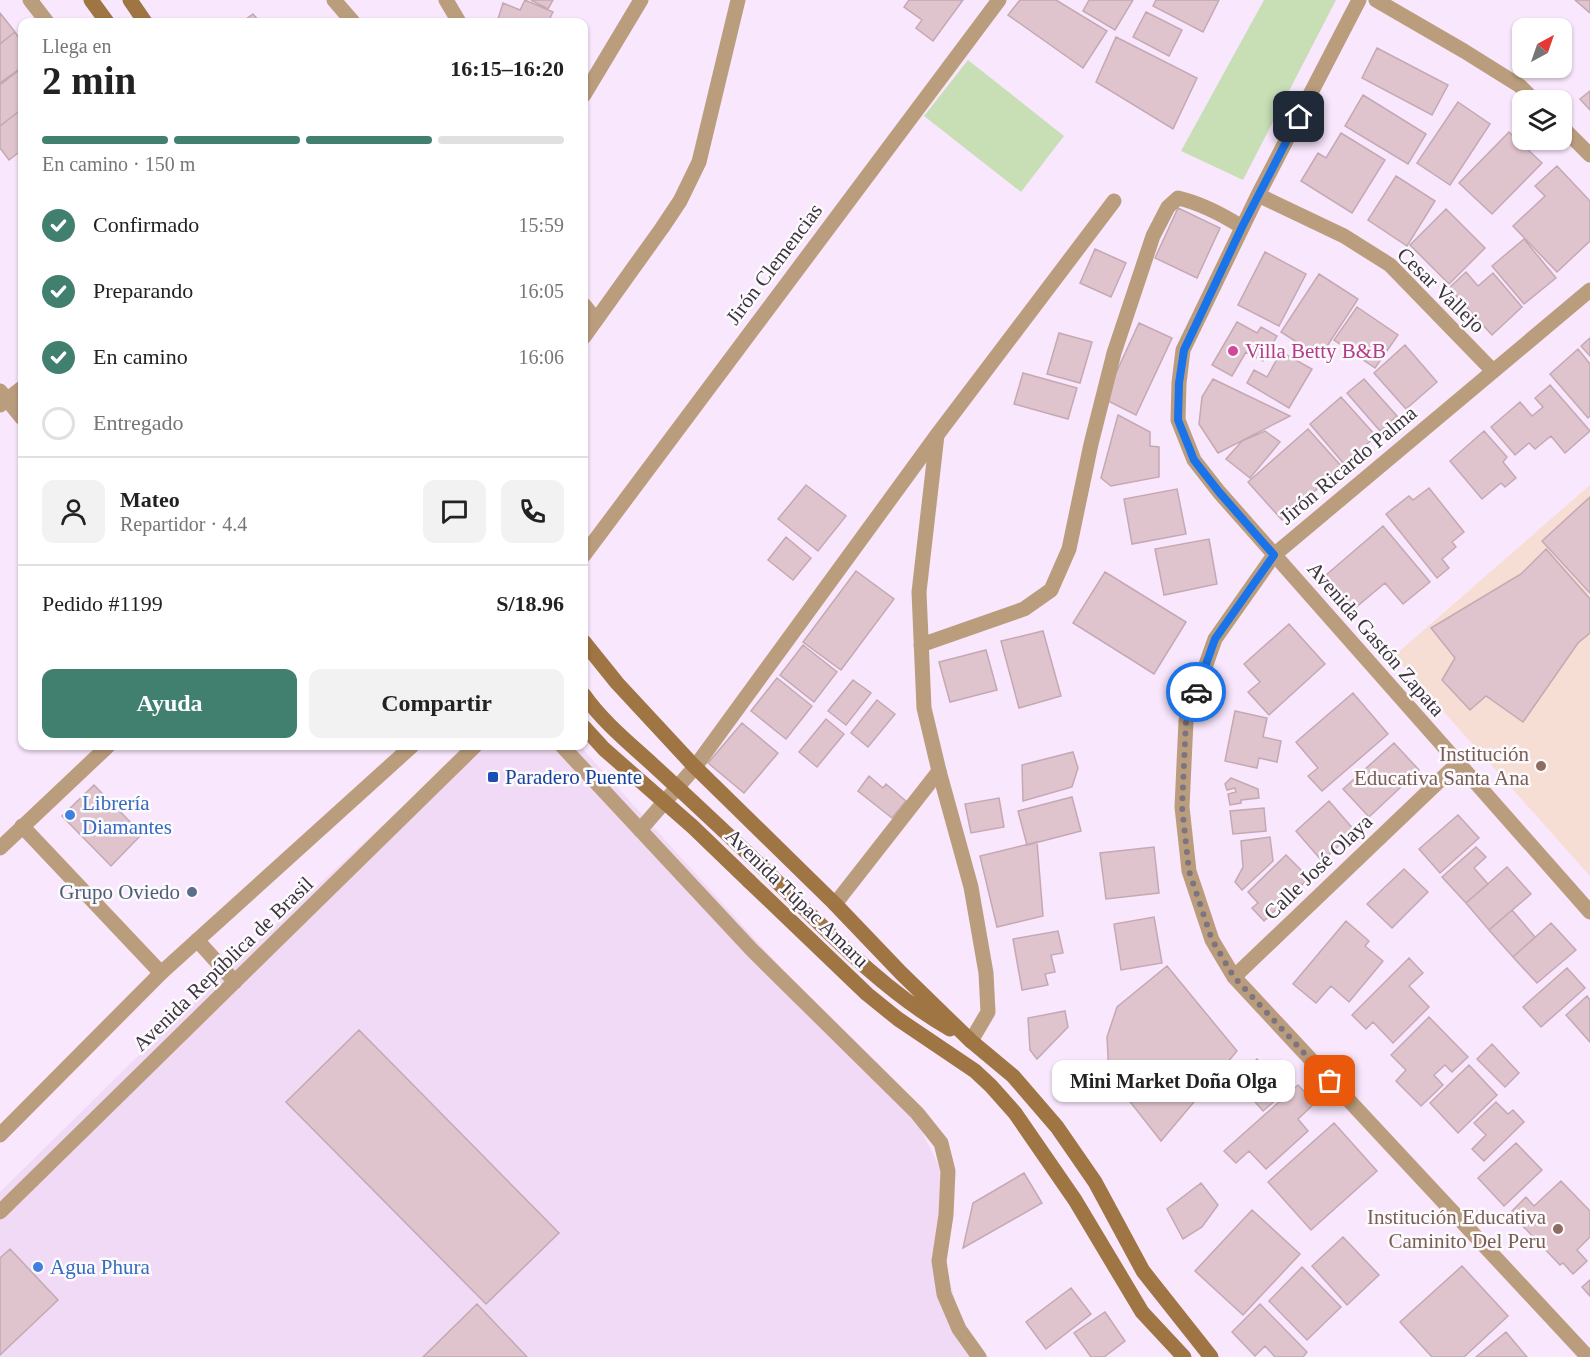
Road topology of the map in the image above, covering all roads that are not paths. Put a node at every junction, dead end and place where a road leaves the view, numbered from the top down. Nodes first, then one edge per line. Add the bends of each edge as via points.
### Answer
1 (30, 0) edge
2 (89, 0) edge
3 (334, 0) edge
4 (446, 0) edge
5 (641, 0) edge
6 (738, 0) edge
7 (999, 0) edge
8 (1359, 0) edge
9 (1376, 0) edge
10 (44, 18) edge
11 (98, 18) edge
12 (104, 18) edge
13 (350, 18) edge
14 (457, 18) edge
15 (588, 89) edge
16 (1524, 90) edge
17 (1572, 137) edge
18 (1590, 155) edge
19 (1258, 195) junction
20 (1114, 201) dead end
21 (1242, 227) junction
22 (1590, 290) edge
23 (588, 310) edge
24 (596, 320) junction
25 (588, 331) edge
26 (1493, 371) junction
27 (18, 390) edge
28 (2, 398) edge
29 (18, 414) edge
30 (937, 435) junction
31 (588, 550) edge
32 (1274, 555) junction
33 (921, 645) junction
34 (588, 647) edge
35 (588, 702) edge
36 (588, 731) edge
37 (104, 750) edge
38 (408, 750) edge
39 (471, 750) edge
40 (566, 750) edge
41 (1458, 763) junction
42 (695, 766) junction
43 (939, 771) junction
44 (22, 826) junction
45 (640, 830) junction
46 (0, 848) edge
47 (836, 904) junction
48 (1590, 912) edge
49 (197, 940) junction
50 (161, 973) junction
51 (1234, 977) junction
52 (235, 982) junction
53 (971, 1041) junction
54 (0, 1135) edge
55 (0, 1212) edge
56 (979, 1357) edge
57 (1184, 1357) edge
58 (1211, 1357) edge
59 (1588, 1357) edge

1 - 10 street
2 - 11 main road
2 - 12 main road
3 - 13 street
4 - 14 street
5 - 15 street
6 - 24 street via 699,162 674,210
7 - 31 street, Jirón Clemencias
8 - 19 street, Avenida Gastón Zapata
9 - 16 street
17 - 18 street
19 - 21 street, Avenida Gastón Zapata
19 - 26 street, Cesar Vallejo via 1344,236 1390,265
20 - 30 street
21 - 32 street, Avenida Gastón Zapata via 1184,350 1178,420 1194,460
21 - 33 street via 1190,201 1178,198 1168,207 1153,236 1114,353 1069,549 1051,590 1024,609
22 - 26 street, Jirón Ricardo Palma
23 - 24 street
24 - 25 street
26 - 32 street, Jirón Ricardo Palma
27 - 28 street
28 - 29 street
30 - 33 street via 919,592
30 - 42 street
32 - 41 street, Avenida Gastón Zapata
32 - 51 street, Jirón Ricardo Palma via 1215,639 1186,721 1182,807 1189,871 1212,940
33 - 43 street via 924,708
34 - 42 main road
35 - 53 main road, Avenida Túpac Amaru, bridge via 873,974 904,999
36 - 57 main road, Avenida Túpac Amaru, bridge via 867,994 992,1086 1075,1200 1142,1312
37 - 44 street
38 - 49 street, Avenida República de Brasil
39 - 52 street, Avenida República de Brasil
40 - 45 street
41 - 48 street, Avenida Gastón Zapata
41 - 51 street, Calle José Olaya
42 - 45 street
42 - 47 main road
43 - 47 street
43 - 53 street via 971,887 987,973 988,1012
44 - 46 street
44 - 50 street
45 - 56 street via 752,950 917,1113 941,1143 948,1171 939,1261 945,1294 959,1329
47 - 53 main road
49 - 50 street, Avenida República de Brasil
49 - 52 street
50 - 54 street, Avenida República de Brasil
51 - 59 street, Jirón Ricardo Palma
52 - 55 street, Avenida República de Brasil
53 - 58 main road via 1013,1076 1057,1127 1095,1182 1143,1271

